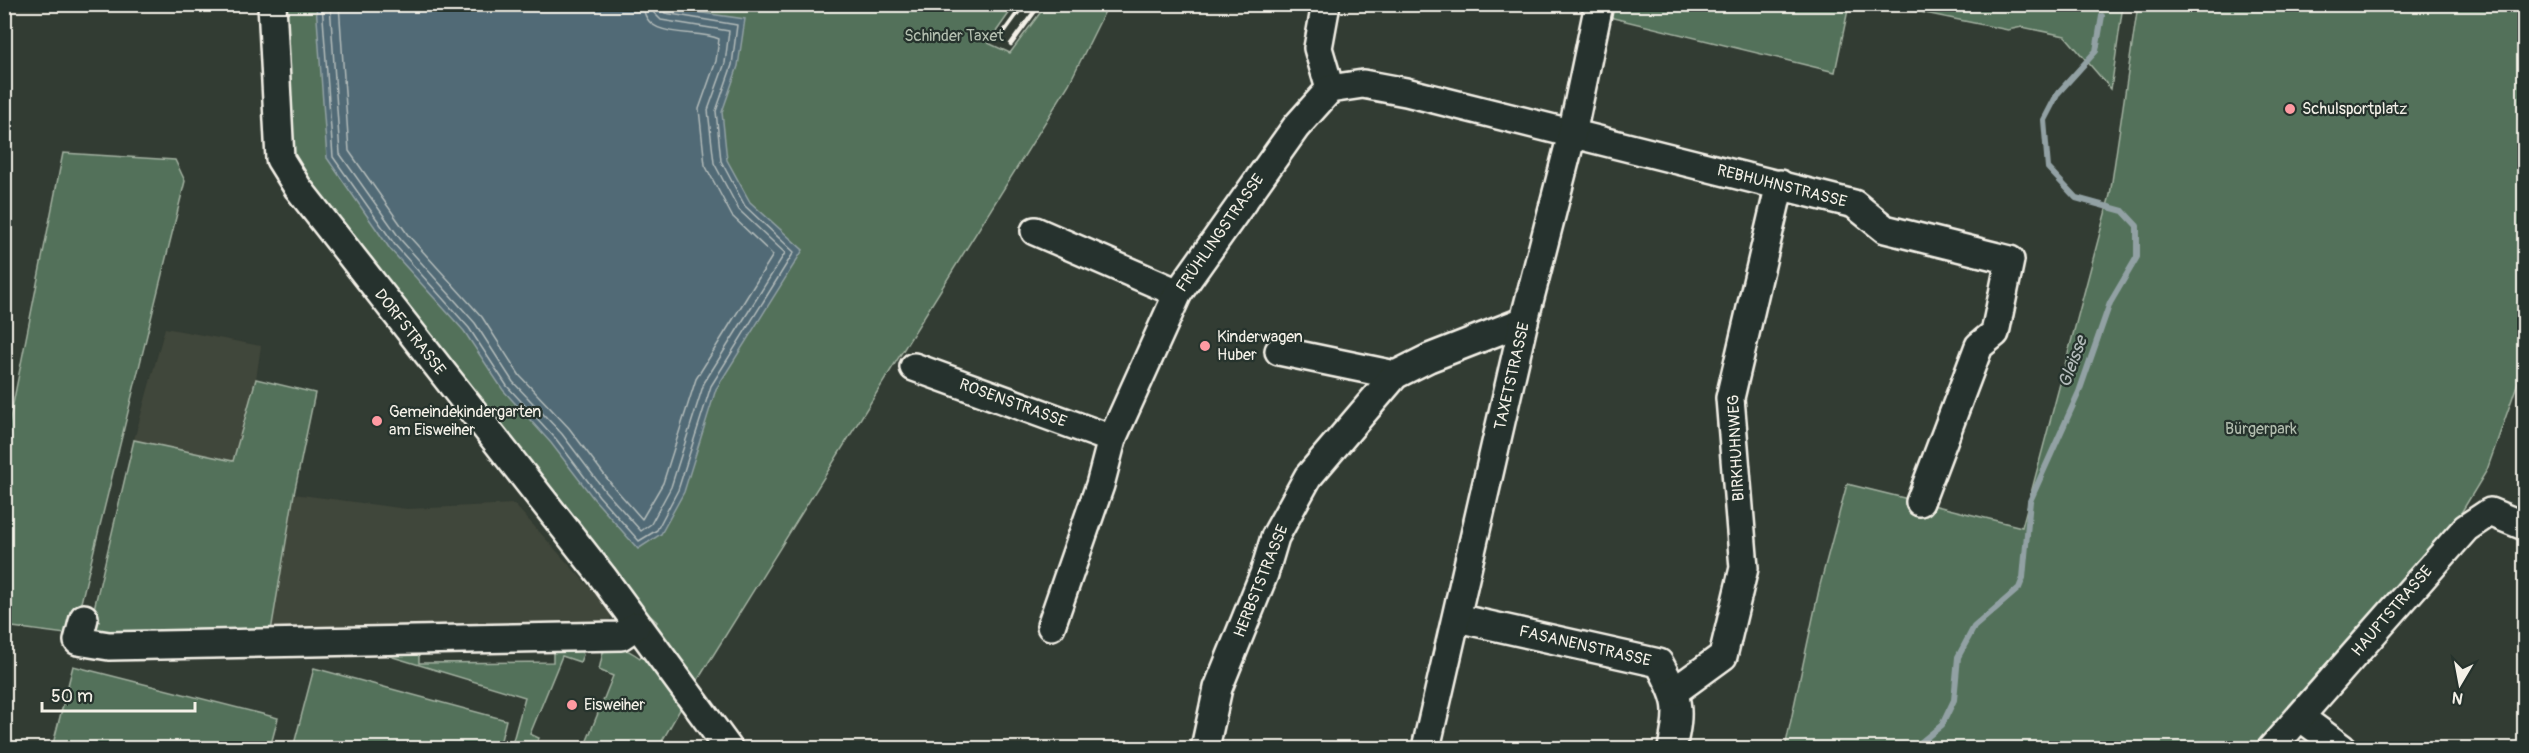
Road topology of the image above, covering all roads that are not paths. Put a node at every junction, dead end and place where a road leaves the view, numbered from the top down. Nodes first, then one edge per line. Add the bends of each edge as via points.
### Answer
1 (272, 4) edge
2 (1326, 4) edge
3 (1599, 4) edge
4 (1330, 89) junction
5 (1572, 134) junction
6 (1780, 184) junction
7 (1035, 231) dead end
8 (1178, 293) junction
9 (1524, 321) junction
10 (1279, 351) dead end
11 (914, 367) dead end
12 (1395, 375) junction
13 (1112, 439) junction
14 (1920, 502) dead end
15 (2524, 525) edge
16 (84, 618) dead end
17 (1457, 618) junction
18 (636, 626) junction
19 (1051, 626) dead end
20 (1675, 691) junction
21 (2300, 717) junction
22 (728, 748) edge
23 (1205, 748) edge
24 (1426, 748) edge
25 (1672, 748) edge
26 (2272, 748) edge
27 (2342, 748) edge

1 - 18 street, DORFSTRASSE via 280,159 298,188 602,576
2 - 4 street via 1318,48
3 - 5 street, TAXETSTRASSE
4 - 5 street via 1363,84
4 - 8 street, FRÜHLINGSTRASSE via 1290,136
5 - 6 street, REBHUHNSTRASSE
5 - 9 street, TAXETSTRASSE
6 - 14 street, REBHUHNSTRASSE via 1854,204 1885,230 2010,260 1995,333 1979,346
6 - 20 street, BIRKHUHNWEG via 1730,398 1744,568 1723,656
7 - 8 street
8 - 13 street, FRÜHLINGSTRASSE
9 - 12 street, HERBSTSTRASSE
9 - 17 street, TAXETSTRASSE
10 - 12 street
11 - 13 street, ROSENSTRASSE
12 - 23 street, HERBSTSTRASSE via 1308,477 1275,537 1218,688
13 - 19 street, FRÜHLINGSTRASSE
15 - 21 street, HAUPTSTRASSE via 2490,512 2466,528
16 - 18 street via 78,641 109,646 621,636
17 - 20 street, FASANENSTRASSE via 1659,663
17 - 24 street, TAXETSTRASSE
18 - 22 street, DORFSTRASSE
20 - 25 street, FASANENSTRASSE via 1679,717
21 - 26 street, HAUPTSTRASSE
21 - 27 street

